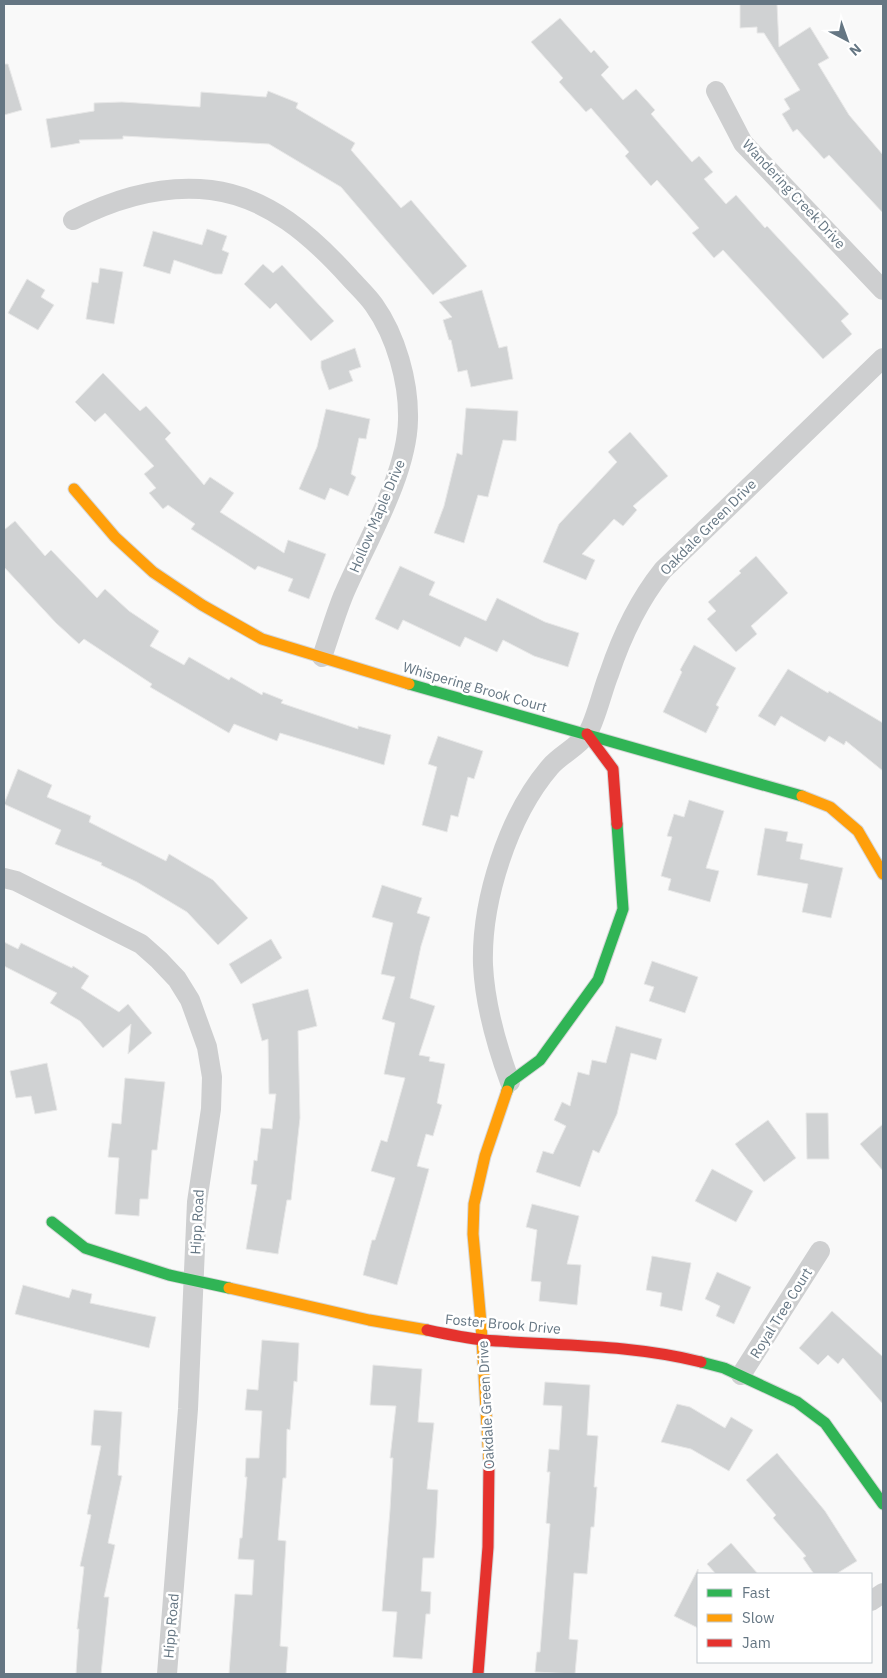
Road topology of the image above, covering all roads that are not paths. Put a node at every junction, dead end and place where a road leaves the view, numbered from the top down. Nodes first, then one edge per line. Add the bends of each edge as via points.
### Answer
1 (716, 91) dead end
2 (73, 220) dead end
3 (883, 290) edge
4 (883, 358) edge
5 (74, 489) dead end
6 (322, 657) junction
7 (587, 734) junction
8 (883, 874) edge
9 (4, 878) edge
10 (510, 1082) junction
11 (52, 1222) dead end
12 (820, 1251) dead end
13 (194, 1280) junction
14 (482, 1340) junction
15 (741, 1375) junction
16 (883, 1504) edge
17 (883, 1593) edge
18 (872, 1600) edge
19 (167, 1674) edge
20 (478, 1674) edge

1 - 3 street, Wandering Creek Drive via 743,143
2 - 6 street, Hollow Maple Drive via 99,206 134,195 172,189 211,190 245,198 278,214 308,235 374,305 399,358 406,387 408,420 402,456 389,495 342,598
4 - 7 street, Oakdale Green Drive via 663,570 617,650
5 - 6 street, Whispering Brook Court via 115,537 153,572 202,606 262,639
6 - 7 street, Whispering Brook Court
7 - 8 street, Whispering Brook Court via 791,792 830,807 858,831
7 - 10 street, Oakdale Green Drive via 550,767 528,800 510,834 495,874 483,964 494,1038
7 - 10 street via 612,769 623,909 598,980 540,1060
9 - 13 street, Hipp Road via 16,881 141,944 177,979 190,1000 202,1031 212,1077 197,1202
10 - 14 street, Oakdale Green Drive via 485,1156 474,1204 473,1234
11 - 13 street, Foster Brook Drive via 85,1248 168,1275
12 - 15 street, Royal Tree Court
13 - 14 street, Foster Brook Drive via 369,1320
13 - 19 street, Hipp Road via 188,1409
14 - 15 street, Foster Brook Drive via 665,1353
14 - 20 street, Oakdale Green Drive via 490,1463
15 - 16 street, Foster Brook Drive via 797,1402 825,1423
17 - 18 street

